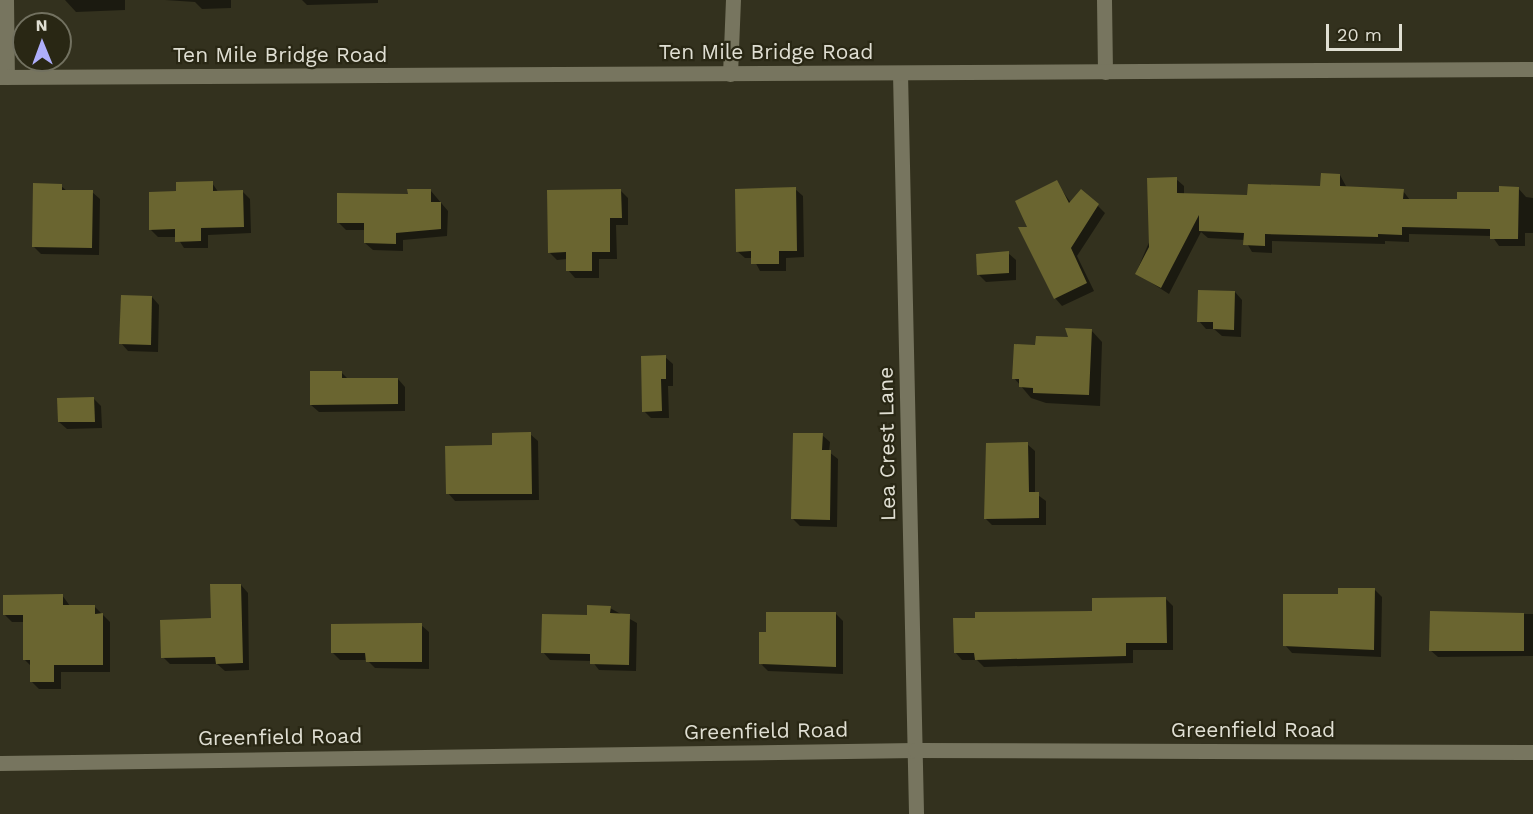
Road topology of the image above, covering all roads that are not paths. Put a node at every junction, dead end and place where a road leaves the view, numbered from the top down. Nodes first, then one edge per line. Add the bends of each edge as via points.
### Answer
1 (6, 0) edge
2 (733, 0) edge
3 (1104, 0) edge
4 (1533, 69) edge
5 (1105, 72) junction
6 (900, 73) junction
7 (730, 74) junction
8 (4, 77) edge
9 (915, 750) junction
10 (1533, 752) edge
11 (0, 763) edge
12 (916, 814) edge

1 - 8 street
2 - 7 street
3 - 5 street
4 - 5 street, Ten Mile Bridge Road
5 - 6 street, Ten Mile Bridge Road
6 - 7 street, Ten Mile Bridge Road
6 - 9 street, Lea Crest Lane
7 - 8 street, Ten Mile Bridge Road
9 - 10 street, Greenfield Road
9 - 11 street, Greenfield Road
9 - 12 street, Lea Crest Lane

